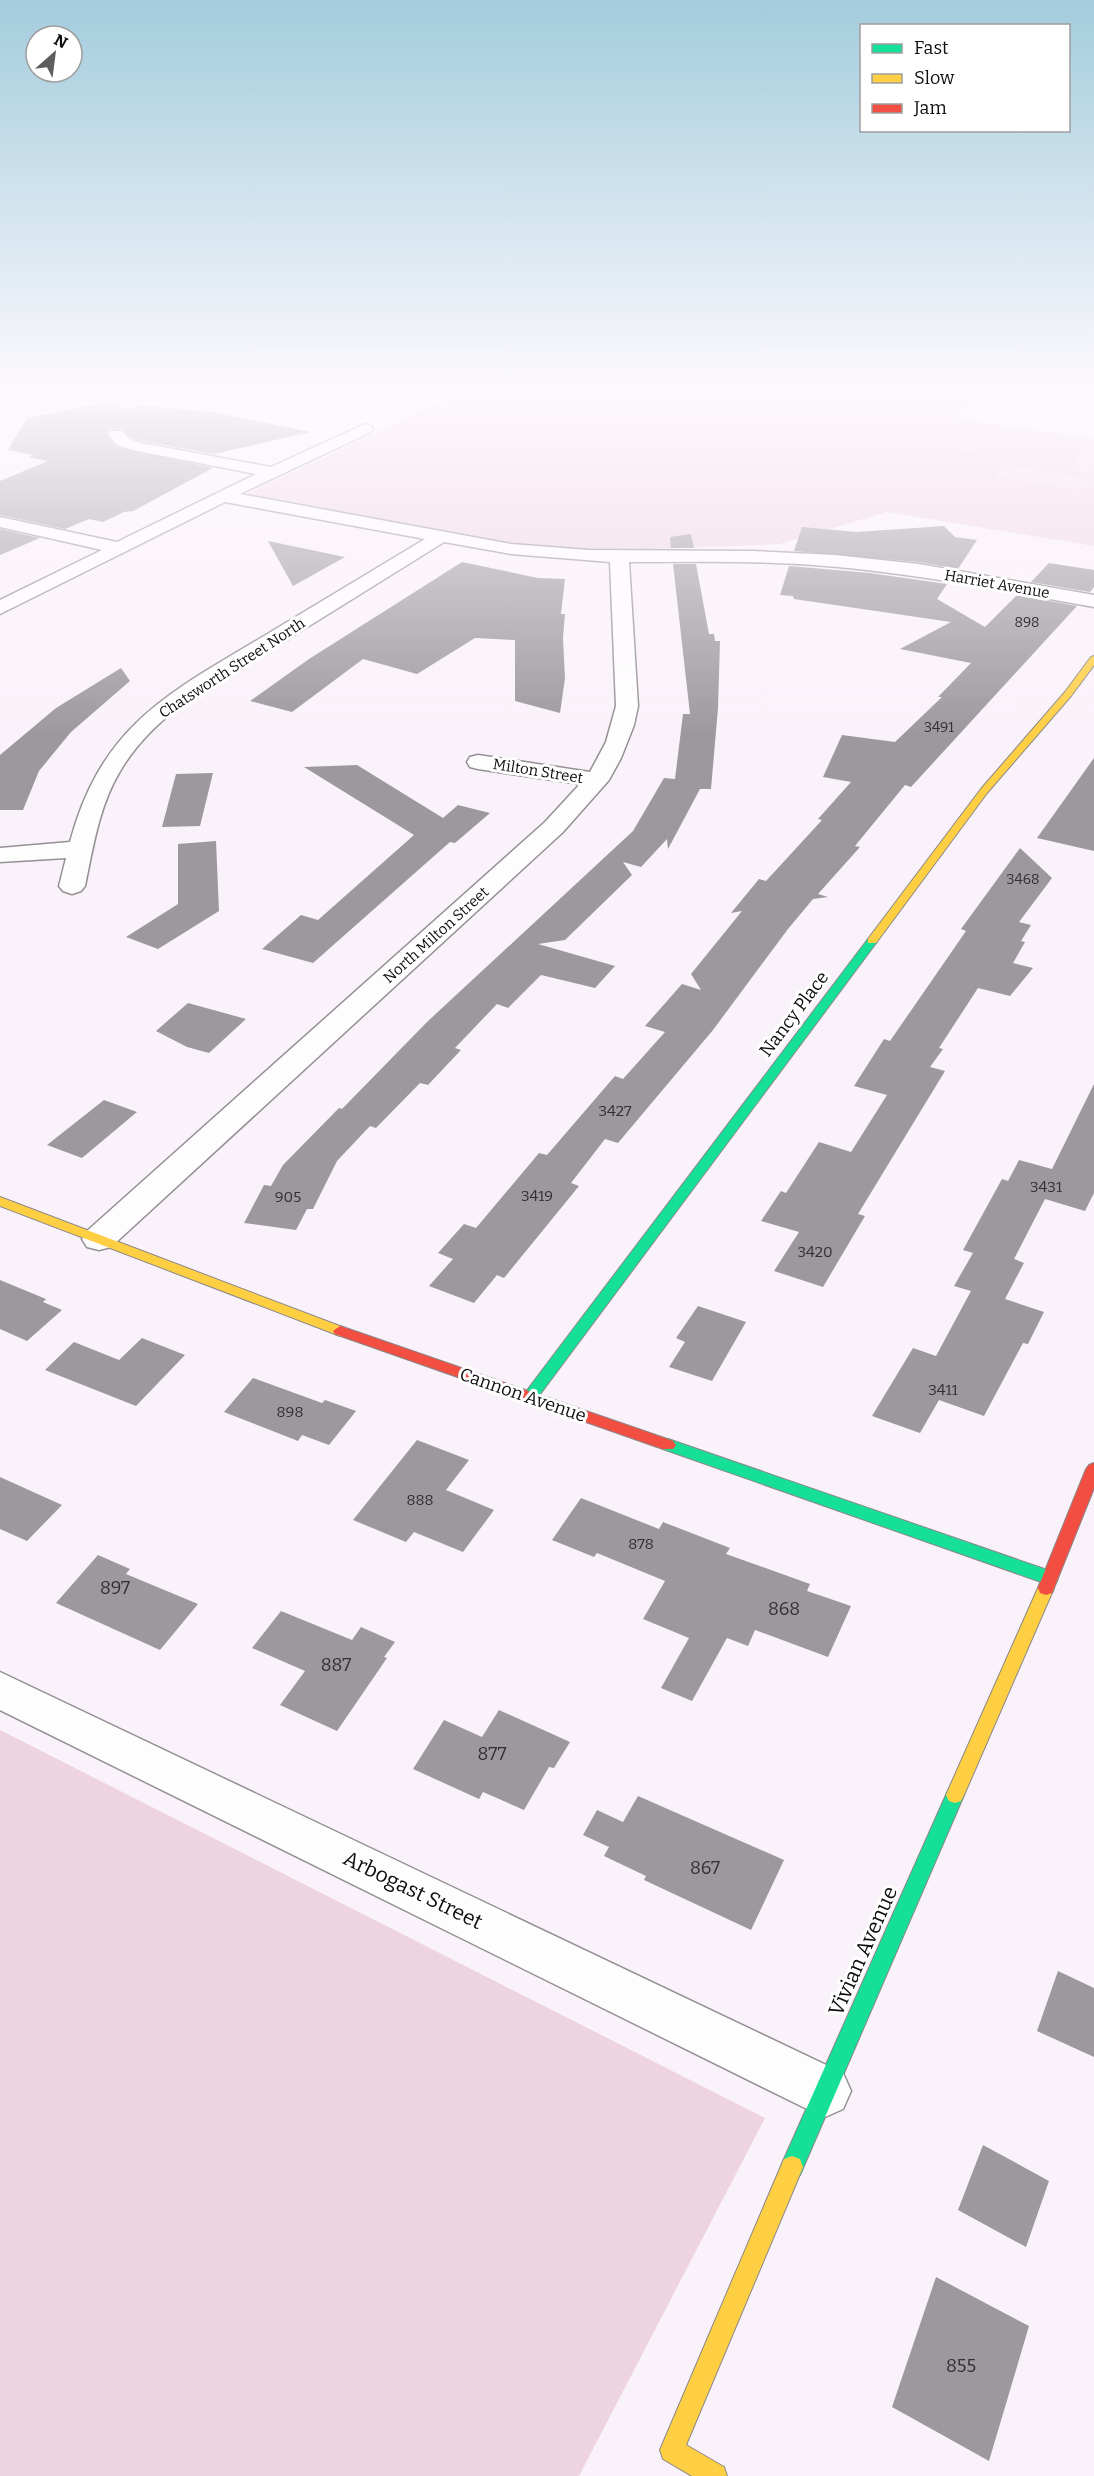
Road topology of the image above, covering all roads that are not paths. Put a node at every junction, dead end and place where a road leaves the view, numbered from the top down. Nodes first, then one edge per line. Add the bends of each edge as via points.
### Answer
1 (205, 505) edge
2 (267, 505) edge
3 (0, 522) edge
4 (440, 537) junction
5 (119, 548) junction
6 (619, 557) junction
7 (1094, 601) edge
8 (0, 608) edge
9 (1094, 658) edge
10 (478, 762) dead end
11 (597, 780) junction
12 (81, 849) junction
13 (0, 855) edge
14 (72, 886) dead end
15 (0, 1201) edge
16 (99, 1239) junction
17 (530, 1397) junction
18 (1090, 1493) edge
19 (1050, 1578) junction
20 (0, 1690) edge
21 (825, 2091) junction
22 (715, 2476) edge

1 - 5 street
2 - 4 street, Harriet Avenue
3 - 5 street
4 - 6 street, Harriet Avenue via 540,553
4 - 12 street, Chatsworth Street North via 196,687 143,727 106,773
5 - 8 street
6 - 7 street, Harriet Avenue via 835,561 919,570
6 - 11 street, North Milton Street via 627,706 612,755
9 - 17 street, Nancy Place via 984,791
10 - 11 street, Milton Street
11 - 16 street, North Milton Street via 554,827
12 - 13 street
12 - 14 street, Chatsworth Street North
15 - 16 street, Cannon Avenue
16 - 17 street, Cannon Avenue via 301,1318
17 - 19 street, Cannon Avenue
18 - 19 street, Vivian Avenue
19 - 21 street, Vivian Avenue
20 - 21 street, Arbogast Street
21 - 22 street, Vivian Avenue via 672,2450

